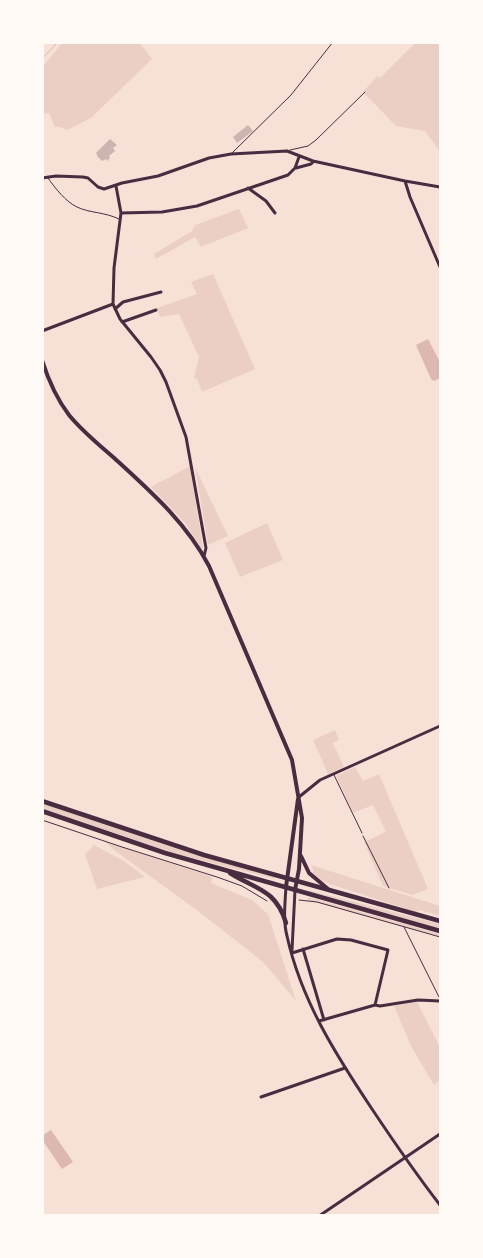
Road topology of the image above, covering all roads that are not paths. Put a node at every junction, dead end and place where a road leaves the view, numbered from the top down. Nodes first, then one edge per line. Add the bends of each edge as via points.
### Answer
1 (333, 42) edge
2 (365, 92) dead end
3 (287, 151) junction
4 (232, 154) junction
5 (299, 157) junction
6 (313, 161) junction
7 (295, 168) junction
8 (42, 178) edge
9 (48, 178) junction
10 (405, 181) junction
11 (116, 186) junction
12 (440, 186) edge
13 (248, 187) junction
14 (121, 213) junction
15 (275, 213) dead end
16 (119, 219) junction
17 (440, 267) edge
18 (160, 292) dead end
19 (113, 304) junction
20 (115, 309) junction
21 (156, 310) dead end
22 (122, 322) junction
23 (42, 331) edge
24 (42, 360) edge
25 (204, 556) junction
26 (440, 726) edge
27 (333, 774) junction
28 (299, 796) junction
29 (42, 801) edge
30 (42, 811) edge
31 (362, 833) road end
32 (300, 854) junction
33 (225, 870) junction
34 (287, 878) junction
35 (297, 880) junction
36 (286, 887) junction
37 (328, 889) junction
38 (295, 890) junction
39 (440, 921) edge
40 (286, 923) junction
41 (440, 931) edge
42 (303, 949) junction
43 (292, 953) junction
44 (440, 1000) edge
45 (375, 1005) junction
46 (324, 1020) junction
47 (318, 1022) junction
48 (345, 1068) junction
49 (261, 1097) dead end
50 (440, 1134) edge
51 (404, 1158) junction
52 (440, 1205) edge
53 (319, 1216) edge

1 - 4 lane via 291,95
2 - 3 lane via 316,140 308,146
3 - 4 street
3 - 5 street
4 - 11 street
5 - 6 street
5 - 7 street
6 - 7 street
6 - 10 street
7 - 13 street via 288,175
8 - 9 street
9 - 11 street via 82,177 104,189
9 - 16 lane via 76,207
10 - 12 street
10 - 17 street
11 - 14 street
13 - 14 street via 197,206 162,212
13 - 15 street
14 - 16 street
16 - 19 street
18 - 20 street via 123,302
19 - 20 street
19 - 23 street
20 - 22 street
21 - 22 street
22 - 25 street via 160,370 186,437 206,548
24 - 25 street via 51,385 69,414 162,502
25 - 28 street via 291,756
26 - 27 street
27 - 28 street
27 - 31 lane
28 - 32 street via 302,814
28 - 34 street
29 - 34 main road
30 - 33 main road
32 - 35 street
32 - 37 street via 309,873
33 - 36 main road
33 - 40 main road via 274,899
34 - 35 main road
34 - 36 street
35 - 37 main road
35 - 38 street
36 - 38 main road
36 - 40 street
37 - 39 main road
38 - 41 main road
38 - 43 street
40 - 43 street
42 - 43 street
42 - 45 street via 337,940 351,940 388,950
42 - 46 street
43 - 47 street
44 - 45 street
45 - 46 street
46 - 47 street
47 - 48 street
48 - 49 street
48 - 51 street
50 - 51 street
51 - 52 street
51 - 53 street

